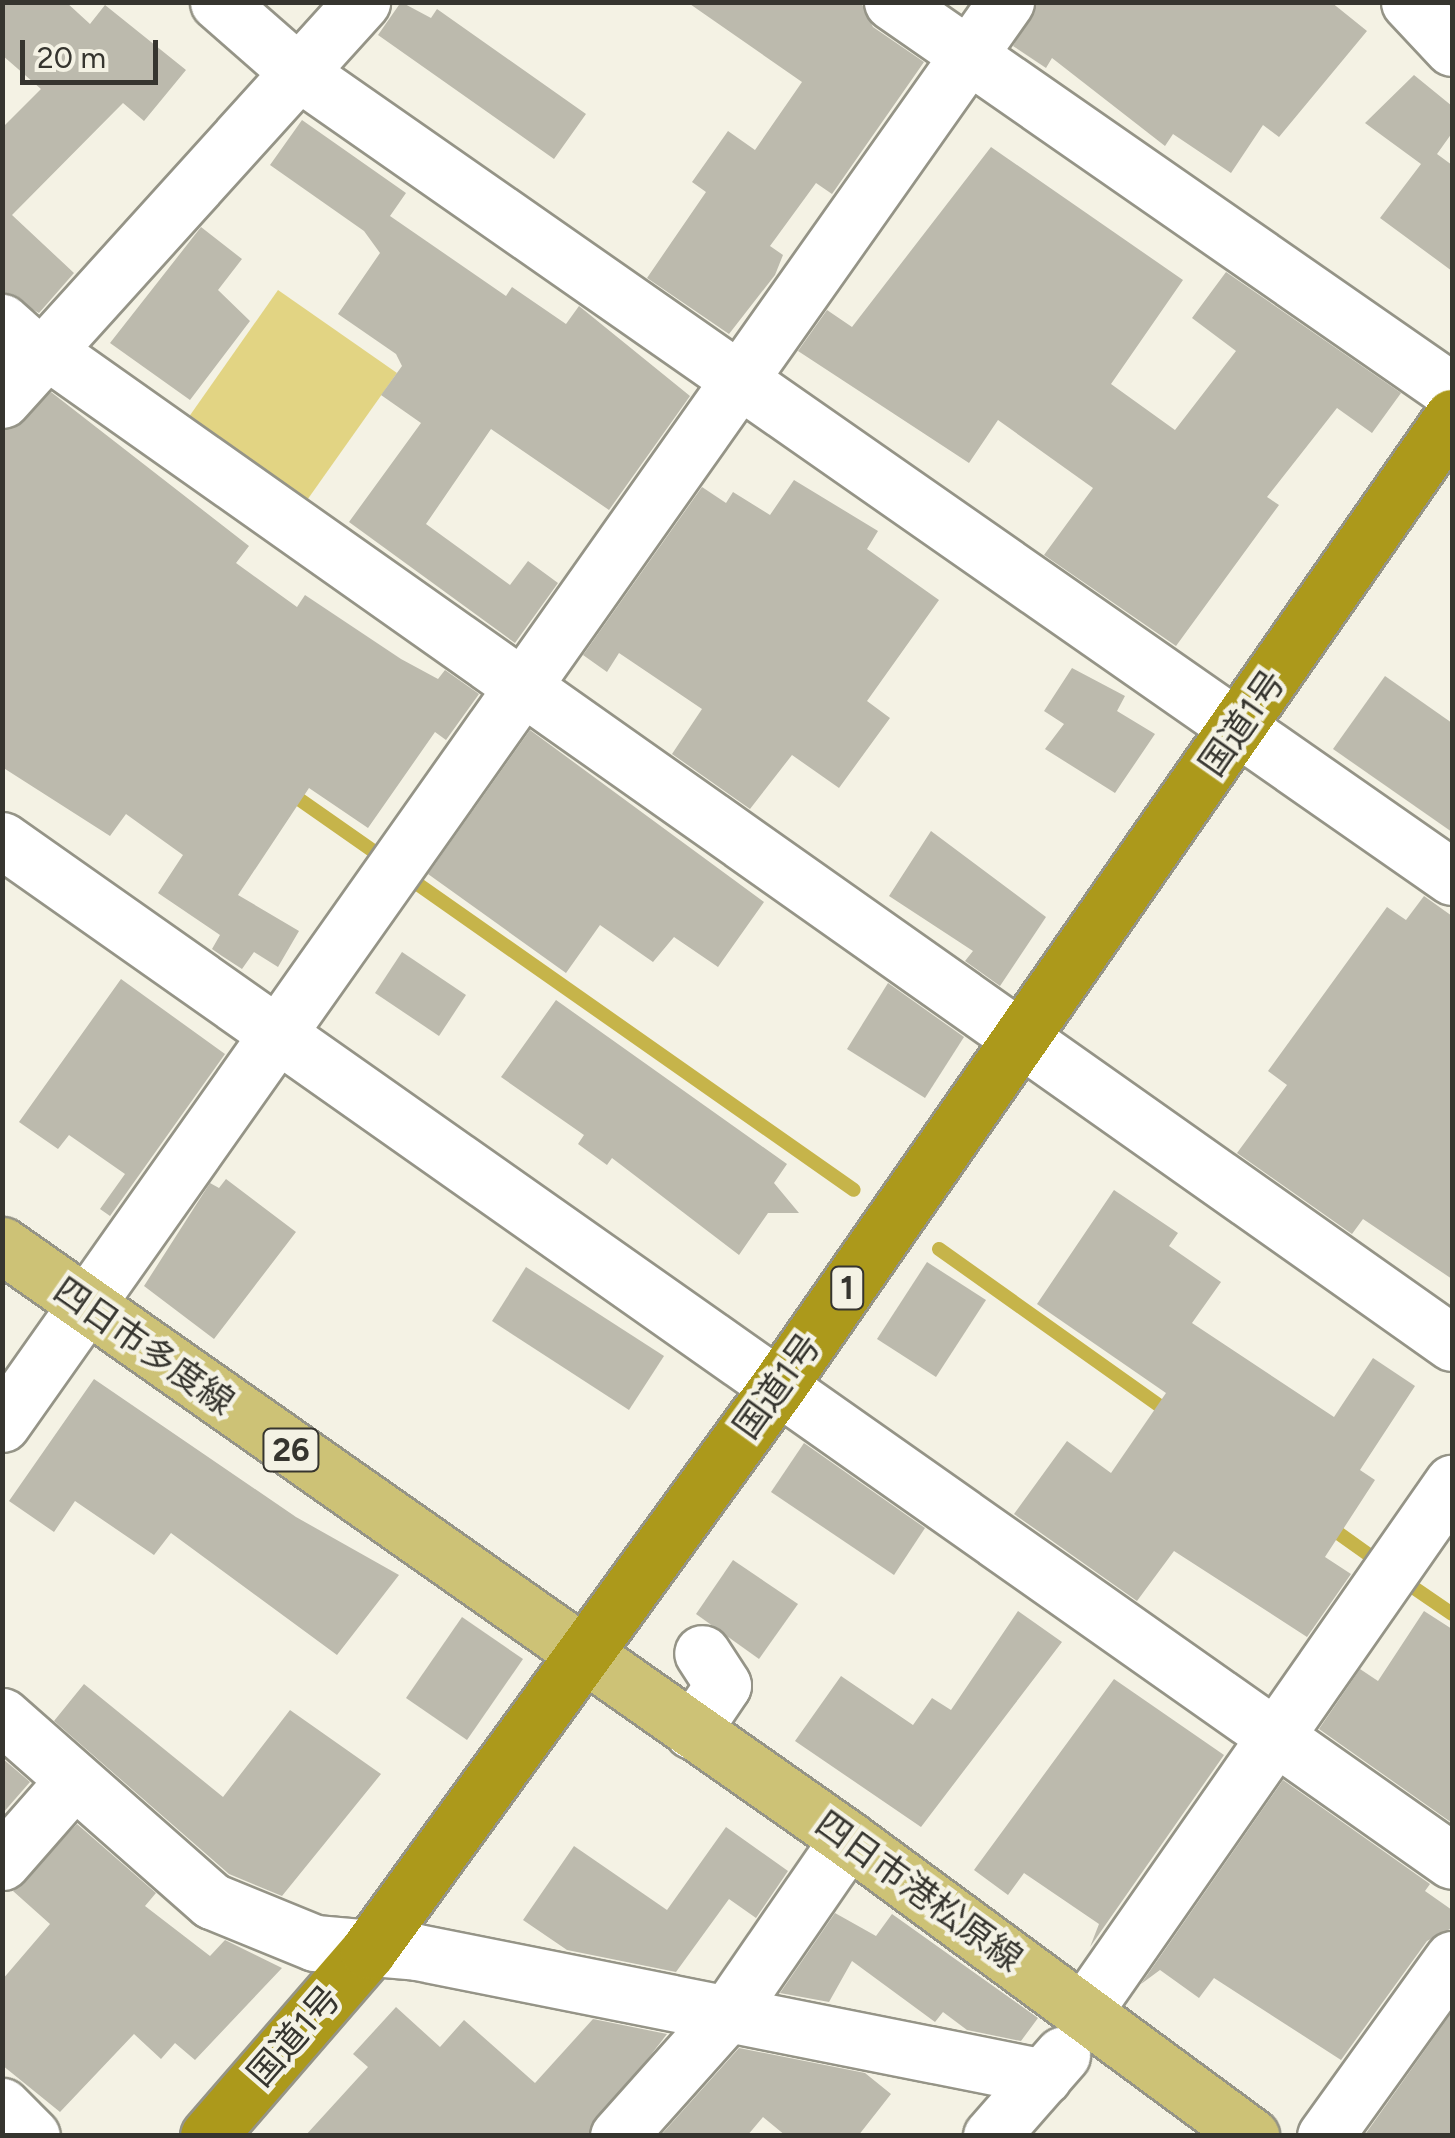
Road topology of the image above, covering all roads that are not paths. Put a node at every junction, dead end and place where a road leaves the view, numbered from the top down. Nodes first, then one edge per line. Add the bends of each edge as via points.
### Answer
1 (218, 2) edge
2 (362, 2) edge
3 (892, 2) edge
4 (1006, 2) edge
5 (1409, 2) edge
6 (1452, 48) edge
7 (966, 56) junction
8 (298, 72) junction
9 (30, 343) edge
10 (738, 378) junction
11 (1452, 391) edge
12 (2, 400) edge
13 (1452, 417) edge
14 (517, 689) junction
15 (1240, 726) junction
16 (2, 840) edge
17 (1452, 876) edge
18 (276, 1036) junction
19 (1024, 1036) junction
20 (2, 1245) edge
21 (90, 1308) junction
22 (1452, 1343) edge
23 (779, 1385) junction
24 (2, 1424) edge
25 (1452, 1483) edge
26 (702, 1653) dead end
27 (581, 1654) junction
28 (2, 1716) edge
29 (692, 1731) junction
30 (1275, 1734) junction
31 (74, 1780) junction
32 (848, 1838) junction
33 (1452, 1861) edge
34 (2, 1862) edge
35 (368, 1950) junction
36 (1452, 1959) edge
37 (728, 2014) junction
38 (1088, 2015) junction
39 (1044, 2077) junction
40 (2, 2106) edge
41 (32, 2136) edge
42 (208, 2136) edge
43 (618, 2136) edge
44 (991, 2136) edge
45 (1251, 2136) edge
46 (1325, 2136) edge

1 - 8 street
2 - 8 street
3 - 7 street
4 - 7 street
5 - 6 street
7 - 10 street
7 - 11 street
8 - 9 street
8 - 10 street
9 - 12 street
9 - 14 street
10 - 14 street
10 - 15 street
13 - 15 highway, 国道1号 / 1
14 - 18 street
14 - 19 street
15 - 17 street
15 - 19 highway, 国道1号 / 1
16 - 18 street
18 - 21 street
18 - 23 street
19 - 22 street
19 - 23 highway, 国道1号 / 1
20 - 21 main road, 四日市多度線 / 26
21 - 24 street
21 - 27 main road, 四日市多度線 / 26
23 - 27 highway, 国道1号 / 1
23 - 30 street
25 - 30 street
26 - 29 street via 724,1685
27 - 29 main road, 四日市港松原線
27 - 35 highway, 国道1号 / 1
28 - 31 street
29 - 32 main road, 四日市港松原線
30 - 33 street
30 - 38 street
31 - 34 street
31 - 35 street via 212,1902 315,1943
32 - 37 street
32 - 38 main road, 四日市港松原線
35 - 37 street
35 - 42 highway, 国道1号 / 1
36 - 46 street
37 - 39 street
37 - 43 street
38 - 39 street
38 - 45 main road, 四日市港松原線
39 - 44 street
40 - 41 street

